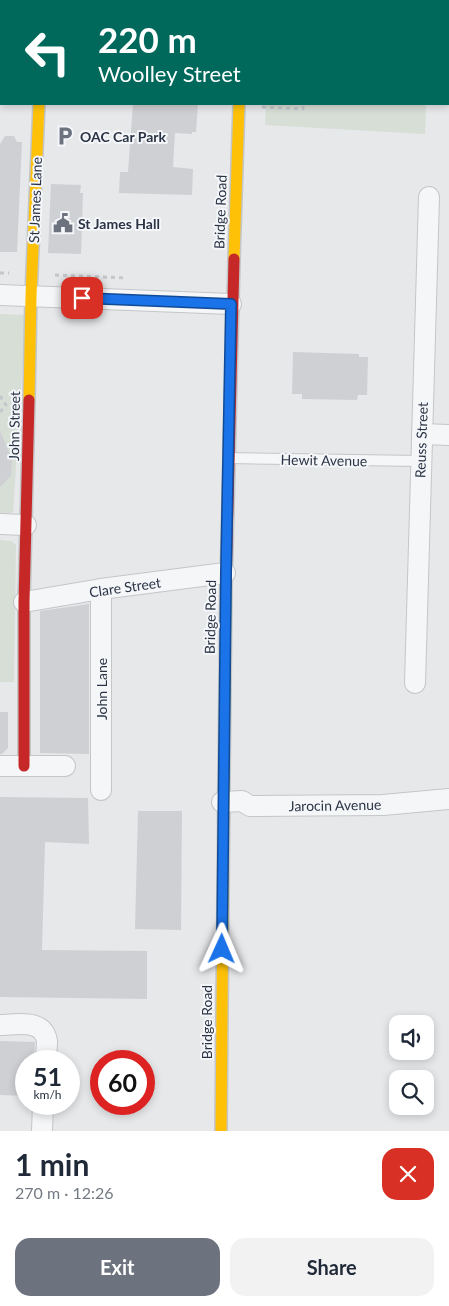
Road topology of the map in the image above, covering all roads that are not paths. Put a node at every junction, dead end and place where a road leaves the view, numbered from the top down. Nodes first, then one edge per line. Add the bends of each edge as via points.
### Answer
1 (39, 105) edge
2 (238, 105) edge
3 (429, 197) dead end
4 (0, 295) edge
5 (31, 296) junction
6 (231, 304) junction
7 (422, 434) junction
8 (449, 435) edge
9 (228, 458) junction
10 (421, 461) junction
11 (0, 524) edge
12 (26, 525) junction
13 (226, 573) junction
14 (101, 589) junction
15 (24, 602) junction
16 (415, 683) dead end
17 (0, 766) edge
18 (24, 766) junction
19 (66, 766) dead end
20 (101, 790) dead end
21 (449, 799) edge
22 (222, 802) junction
23 (0, 1025) edge
24 (46, 1050) edge
25 (43, 1115) edge
26 (42, 1131) edge
27 (221, 1131) edge

1 - 5 main road, St James Lane
2 - 6 main road, Bridge Road
3 - 7 street, Reuss Street
4 - 5 street
5 - 6 street
5 - 12 main road, John Street
6 - 9 main road, Bridge Road
7 - 8 street
7 - 10 street, Reuss Street
9 - 10 lane, Hewit Avenue
9 - 13 main road, Bridge Road
10 - 16 street, Reuss Street
11 - 12 street
12 - 15 main road, John Street
13 - 14 street, Clare Street
13 - 22 main road, Bridge Road
14 - 15 street, Clare Street
14 - 20 street, John Lane
15 - 18 main road, John Street
17 - 18 street
18 - 19 street
21 - 22 street, Jarocin Avenue via 383,805 250,806 242,801
22 - 27 main road, Bridge Road
23 - 24 street via 32,1024 38,1027 46,1041
25 - 26 street

